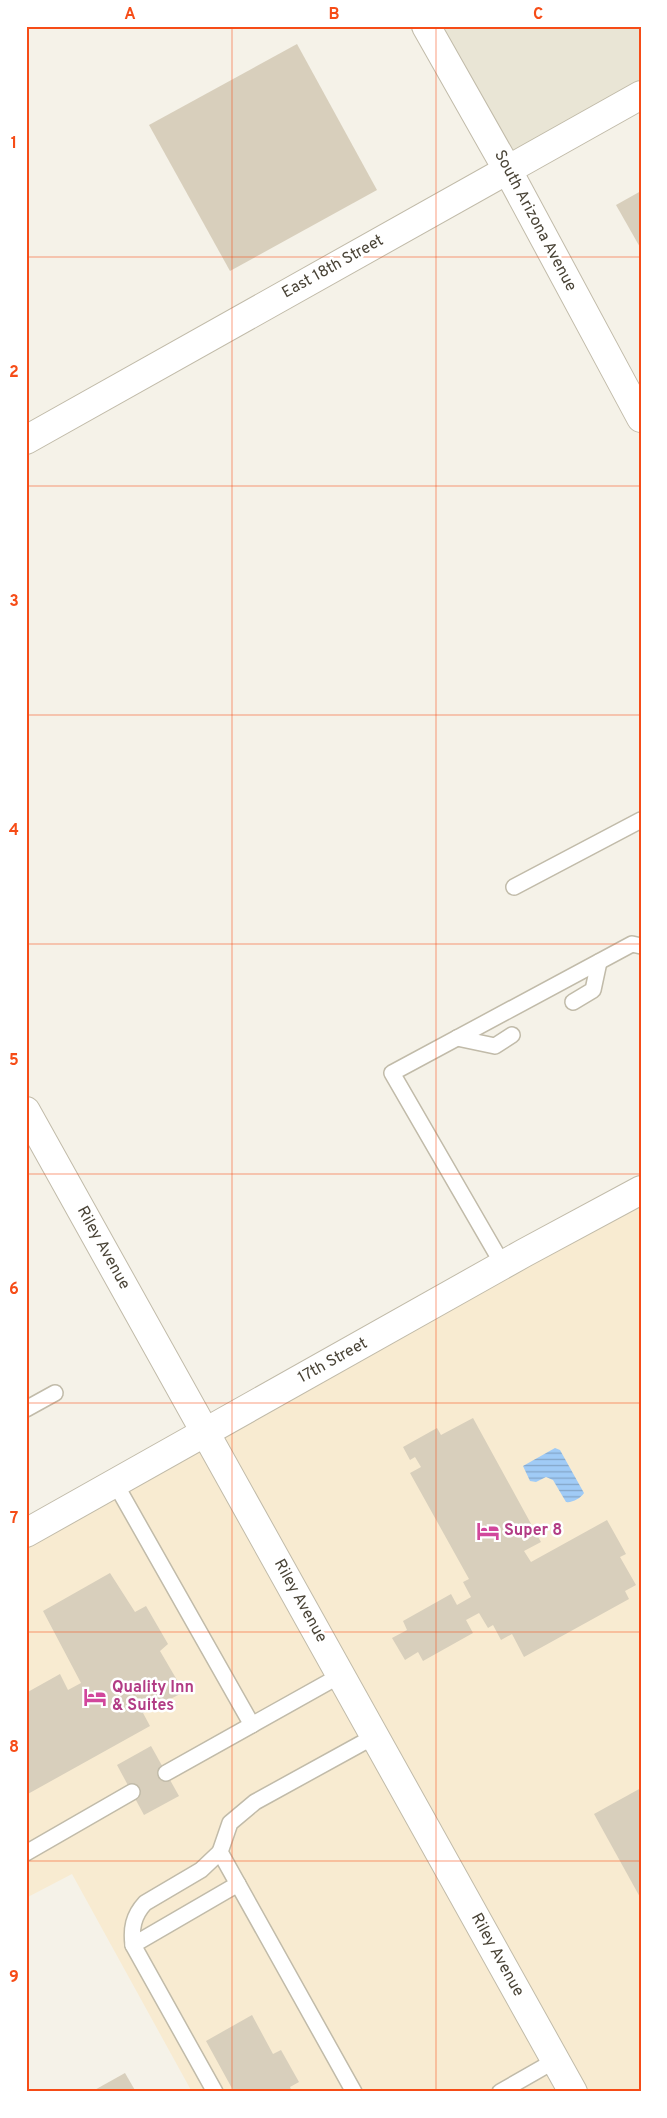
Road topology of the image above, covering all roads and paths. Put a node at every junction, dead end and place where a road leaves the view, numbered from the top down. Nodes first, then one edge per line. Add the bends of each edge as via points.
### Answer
1 (426, 26) edge
2 (641, 95) edge
3 (507, 169) junction
4 (641, 418) edge
5 (26, 440) edge
6 (641, 820) edge
7 (514, 887) dead end
8 (641, 946) edge
9 (599, 962) junction
10 (573, 1002) dead end
11 (512, 1036) dead end
12 (457, 1038) junction
13 (26, 1111) edge
14 (641, 1190) edge
15 (503, 1265) junction
16 (55, 1392) dead end
17 (26, 1409) edge
18 (207, 1433) junction
19 (115, 1483) junction
20 (26, 1533) edge
21 (341, 1675) junction
22 (252, 1725) junction
23 (375, 1736) junction
24 (166, 1772) dead end
25 (132, 1792) dead end
26 (220, 1852) junction
27 (26, 1853) edge
28 (238, 1884) junction
29 (133, 1945) junction
30 (556, 2060) junction
31 (214, 2092) edge
32 (354, 2092) edge
33 (500, 2092) edge
34 (573, 2092) edge

1 - 3 street, South Arizona Avenue
2 - 3 street, East 18th Street
3 - 4 street, South Arizona Avenue
3 - 5 street, East 18th Street
6 - 7 lane
8 - 9 lane via 632,944
9 - 10 lane via 593,990
9 - 12 lane
11 - 12 lane via 495,1046
12 - 15 lane via 392,1073
13 - 18 street, Riley Avenue
14 - 15 street, 17th Street
15 - 18 street, 17th Street
16 - 17 lane
18 - 19 street, 17th Street
18 - 21 street, Riley Avenue
19 - 20 street, 17th Street
19 - 22 lane
21 - 22 lane
21 - 23 street, Riley Avenue
22 - 24 lane
23 - 26 lane via 255,1802 230,1824
23 - 30 street, Riley Avenue
25 - 27 lane
26 - 28 lane
26 - 29 lane via 201,1870 144,1903 137,1911 131,1930
28 - 29 lane
28 - 32 lane
29 - 31 lane
30 - 33 lane
30 - 34 street, Riley Avenue

